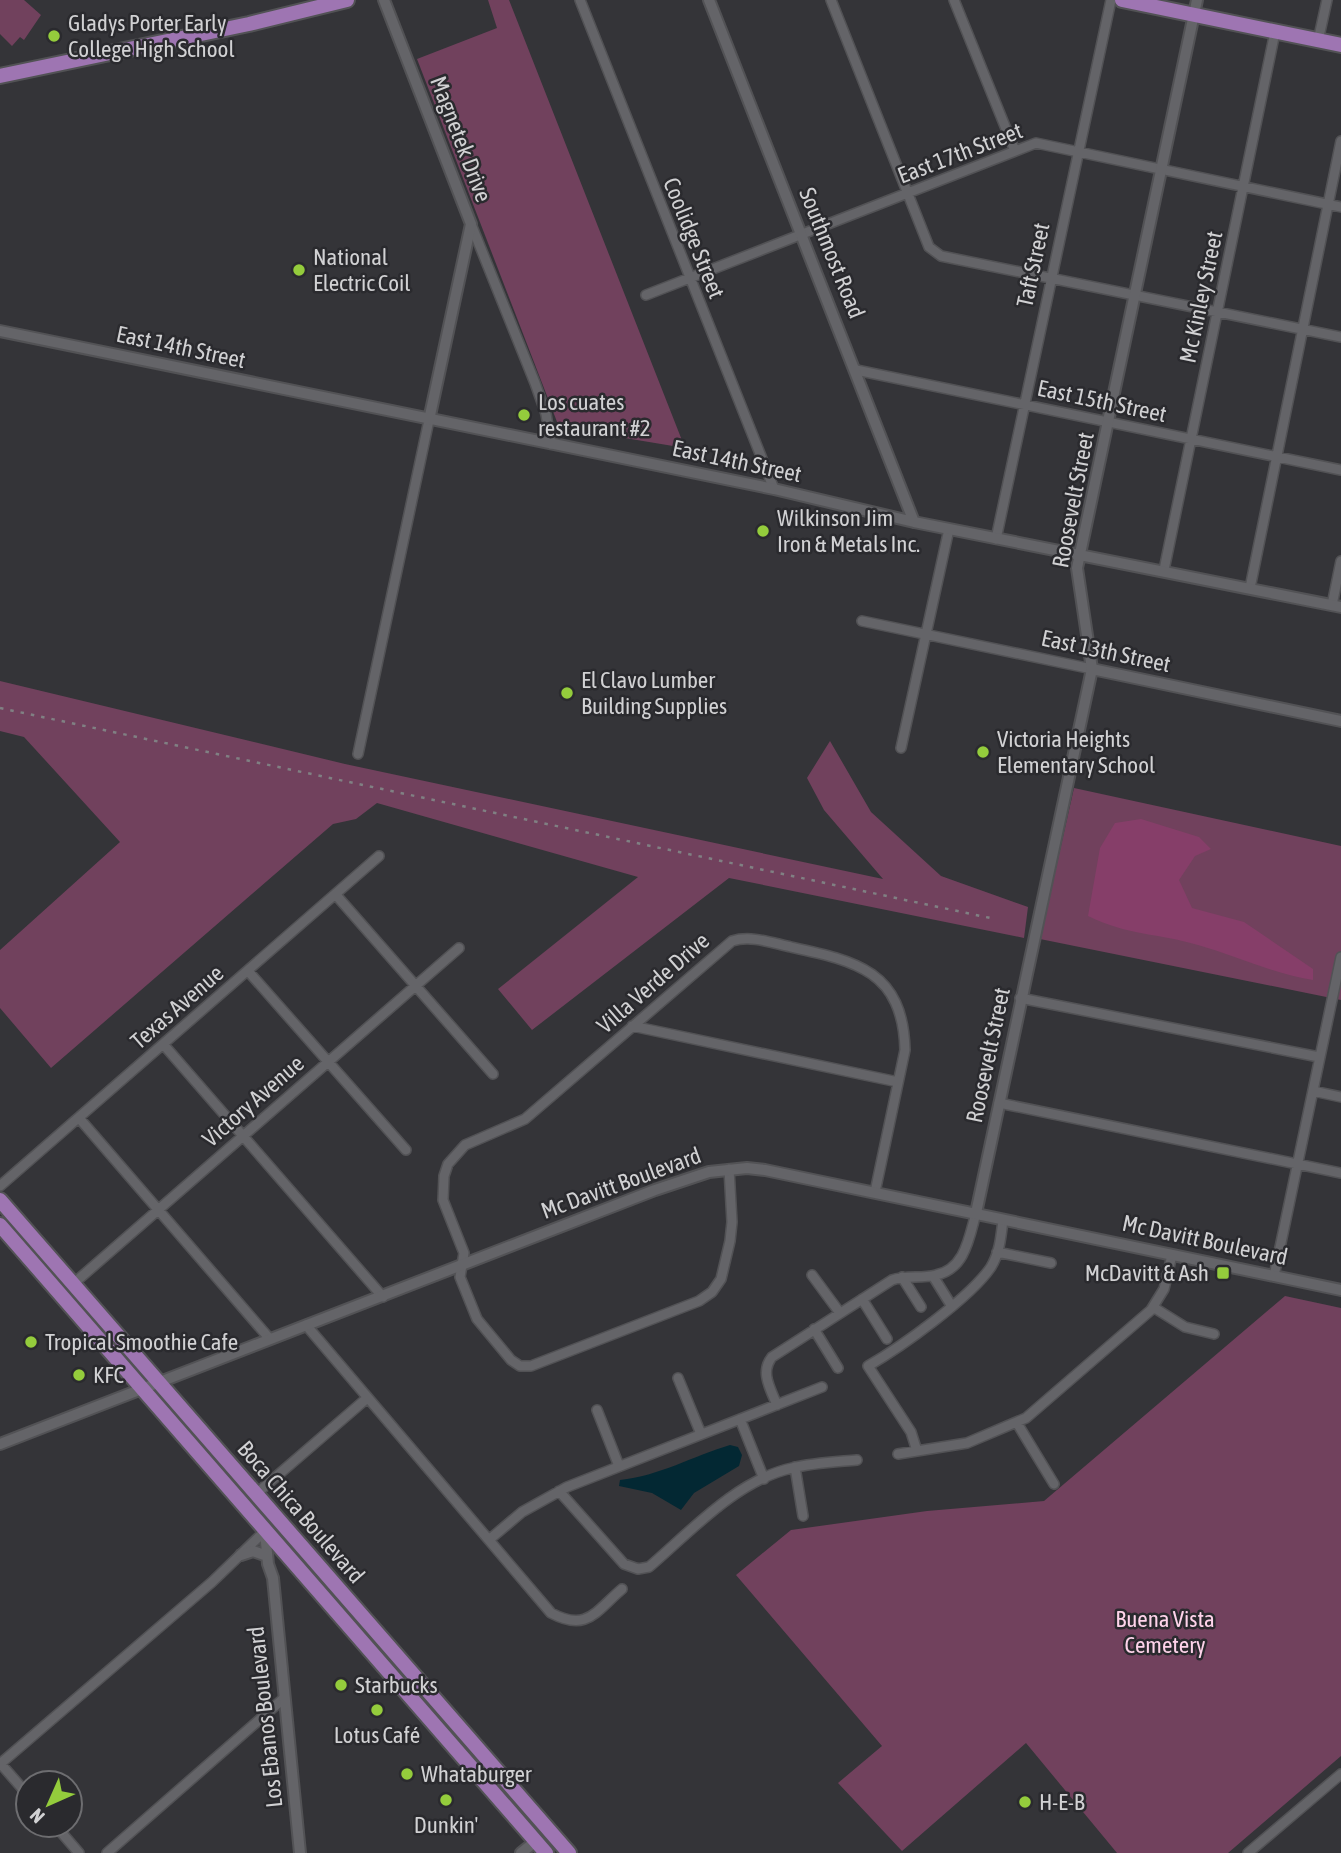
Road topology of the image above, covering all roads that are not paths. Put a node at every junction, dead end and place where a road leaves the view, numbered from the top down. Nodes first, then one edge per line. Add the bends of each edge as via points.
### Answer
1 (347, 0) edge
2 (384, 0) edge
3 (580, 0) edge
4 (709, 0) edge
5 (831, 0) edge
6 (954, 0) edge
7 (1111, 0) edge
8 (1122, 0) edge
9 (1327, 0) edge
10 (1195, 7) edge
11 (1275, 32) junction
12 (1318, 41) junction
13 (1341, 45) edge
14 (0, 76) edge
15 (1341, 141) edge
16 (1015, 151) junction
17 (1077, 152) junction
18 (1161, 169) junction
19 (1243, 186) junction
20 (908, 193) junction
21 (1328, 204) junction
22 (1341, 207) edge
23 (471, 224) junction
24 (802, 235) junction
25 (689, 278) junction
26 (1050, 278) junction
27 (646, 295) dead end
28 (1135, 295) junction
29 (1217, 312) junction
30 (1302, 330) junction
31 (0, 331) edge
32 (1341, 338) edge
33 (856, 370) junction
34 (1024, 404) junction
35 (429, 420) junction
36 (1109, 422) junction
37 (1191, 439) junction
38 (551, 444) junction
39 (1276, 457) junction
40 (1341, 470) edge
41 (774, 489) junction
42 (914, 522) junction
43 (949, 529) junction
44 (996, 539) junction
45 (1081, 553) junction
46 (1341, 561) edge
47 (1164, 570) junction
48 (1250, 588) junction
49 (1336, 606) edge
50 (862, 621) dead end
51 (925, 635) junction
52 (1092, 669) junction
53 (1341, 720) edge
54 (901, 748) dead end
55 (358, 754) dead end
56 (379, 856) dead end
57 (336, 895) junction
58 (459, 948) dead end
59 (1341, 957) edge
60 (248, 971) junction
61 (415, 987) junction
62 (1020, 998) junction
63 (632, 1026) junction
64 (163, 1044) junction
65 (1319, 1057) junction
66 (330, 1060) junction
67 (493, 1074) dead end
68 (898, 1082) junction
69 (1313, 1091) junction
70 (1341, 1097) edge
71 (999, 1102) junction
72 (79, 1118) junction
73 (244, 1135) junction
74 (406, 1150) dead end
75 (1297, 1164) junction
76 (729, 1169) junction
77 (1341, 1173) edge
78 (0, 1186) edge
79 (875, 1192) junction
80 (0, 1200) edge
81 (159, 1209) junction
82 (976, 1213) junction
83 (1003, 1220) junction
84 (0, 1225) edge
85 (997, 1252) junction
86 (1172, 1255) junction
87 (1051, 1263) dead end
88 (465, 1264) junction
89 (812, 1275) dead end
90 (933, 1276) junction
91 (1274, 1276) junction
92 (902, 1277) junction
93 (73, 1284) junction
94 (1341, 1290) edge
95 (383, 1297) junction
96 (862, 1299) junction
97 (951, 1305) junction
98 (921, 1307) dead end
99 (1153, 1307) junction
100 (839, 1313) junction
101 (306, 1325) junction
102 (814, 1329) junction
103 (1214, 1334) dead end
104 (269, 1338) junction
105 (887, 1339) dead end
106 (838, 1368) dead end
107 (678, 1378) dead end
108 (158, 1382) junction
109 (822, 1387) dead end
110 (142, 1389) junction
111 (366, 1399) junction
112 (776, 1405) junction
113 (597, 1410) dead end
114 (740, 1419) junction
115 (1017, 1423) junction
116 (701, 1434) junction
117 (0, 1444) edge
118 (917, 1451) junction
119 (898, 1454) dead end
120 (857, 1460) dead end
121 (619, 1466) junction
122 (795, 1467) junction
123 (764, 1479) junction
124 (1054, 1484) dead end
125 (559, 1491) junction
126 (256, 1494) junction
127 (803, 1516) dead end
128 (265, 1531) junction
129 (489, 1539) junction
130 (285, 1554) junction
131 (241, 1555) junction
132 (267, 1556) junction
133 (273, 1578) junction
134 (622, 1589) dead end
135 (283, 1699) junction
136 (446, 1738) junction
137 (0, 1763) edge
138 (1341, 1774) edge
139 (14, 1779) edge
140 (542, 1823) junction
141 (67, 1839) edge
142 (536, 1841) junction
143 (79, 1853) edge
144 (107, 1853) edge
145 (300, 1853) edge
146 (521, 1853) edge
147 (546, 1853) edge
148 (558, 1853) edge
149 (569, 1853) edge
150 (1248, 1853) edge

1 - 14 main road
2 - 23 street, Magnetek Drive
3 - 25 street, Coolidge Street
4 - 24 street, Southmost Road
5 - 20 street
6 - 16 street
7 - 17 street, Taft Street
8 - 10 main road
9 - 12 street
10 - 11 main road
10 - 18 street, Roosevelt Street
11 - 12 main road
11 - 19 street, Mc Kinley Street
12 - 13 main road
15 - 21 street
16 - 17 street, East 17th Street via 1036,143
16 - 20 street, East 17th Street
17 - 18 street, East 17th Street
17 - 26 street, Taft Street
18 - 19 street, East 17th Street
18 - 28 street, Roosevelt Street
19 - 21 street, East 17th Street
19 - 29 street, Mc Kinley Street
20 - 24 street, East 17th Street
20 - 26 street via 929,247 941,256
21 - 22 street, East 17th Street
21 - 30 street
23 - 35 street, Magnetek Drive
23 - 38 street via 535,383
24 - 25 street, East 17th Street
24 - 33 street, Southmost Road
25 - 27 street, East 17th Street
25 - 41 street, Coolidge Street
26 - 28 street
26 - 34 street, Taft Street
28 - 29 street
28 - 36 street, Roosevelt Street
29 - 30 street
29 - 37 street, Mc Kinley Street
30 - 32 street
30 - 39 street
31 - 35 street, East 14th Street
33 - 34 street, East 15th Street
33 - 42 street, Southmost Road
34 - 36 street, East 15th Street
34 - 44 street, Taft Street
35 - 38 street, East 14th Street
35 - 55 street
36 - 37 street, East 15th Street
36 - 45 street, Roosevelt Street
37 - 39 street, East 15th Street
37 - 47 street, Mc Kinley Street
38 - 41 street, East 14th Street
39 - 40 street, East 15th Street
39 - 48 street
41 - 42 street, East 14th Street
42 - 43 street, East 14th Street
43 - 44 street, East 14th Street
43 - 51 street
44 - 45 street, East 14th Street
45 - 47 street, East 14th Street
45 - 52 street, Roosevelt Street via 1077,568
46 - 49 street
47 - 48 street, East 14th Street
48 - 49 street, East 14th Street
50 - 51 street, East 13th Street
51 - 52 street, East 13th Street
51 - 54 street
52 - 53 street, East 13th Street
52 - 62 street, Roosevelt Street
56 - 57 street, Texas Avenue
57 - 60 street, Texas Avenue
57 - 61 street
58 - 61 street, Victory Avenue
59 - 65 street
60 - 64 street, Texas Avenue
60 - 66 street
61 - 66 street, Victory Avenue
61 - 67 street
62 - 65 street
62 - 71 street, Roosevelt Street
63 - 68 street
63 - 68 street, Villa Verde Drive via 733,941 742,938 791,947 860,964 883,983 905,1026
63 - 88 street, Villa Verde Drive via 525,1119 465,1145 449,1164 443,1200
64 - 72 street, Texas Avenue
64 - 73 street
65 - 69 street
66 - 73 street, Victory Avenue
66 - 74 street
68 - 79 street, Villa Verde Drive
69 - 70 street
69 - 75 street
71 - 75 street
71 - 82 street, Roosevelt Street
72 - 78 street, Texas Avenue
72 - 81 street
73 - 81 street, Victory Avenue
73 - 95 street
75 - 77 street
75 - 91 street
76 - 79 street, Mc Davitt Boulevard via 765,1170
76 - 88 street, Mc Davitt Boulevard via 655,1190
76 - 88 street, Villa Verde Drive via 730,1241 721,1279 712,1292 531,1366 511,1360 479,1324 460,1277
79 - 82 street, Mc Davitt Boulevard
80 - 93 main road, Boca Chica Boulevard
81 - 93 street, Victory Avenue
81 - 104 street
82 - 83 street, Mc Davitt Boulevard
82 - 90 street via 958,1263
83 - 85 street
83 - 86 street, Mc Davitt Boulevard
84 - 110 main road, Boca Chica Boulevard
85 - 87 street
85 - 97 street via 974,1287
86 - 91 street, Mc Davitt Boulevard
86 - 99 street via 1164,1289
88 - 95 street, Mc Davitt Boulevard
89 - 100 street
90 - 92 street
90 - 97 street
91 - 94 street, Mc Davitt Boulevard
92 - 96 street
92 - 98 street
93 - 108 main road, Boca Chica Boulevard
95 - 101 street, Mc Davitt Boulevard
96 - 100 street
96 - 105 street
97 - 118 street via 868,1366 911,1432
99 - 103 street via 1185,1327
99 - 115 street
100 - 102 street
101 - 104 street, Mc Davitt Boulevard
101 - 111 street
102 - 106 street
102 - 112 street via 766,1364
104 - 108 street, Mc Davitt Boulevard
107 - 116 street
108 - 110 street, Mc Davitt Boulevard
108 - 126 main road, Boca Chica Boulevard
109 - 112 street
110 - 117 street, Mc Davitt Boulevard
110 - 128 main road, Boca Chica Boulevard
111 - 126 street
111 - 129 street
112 - 114 street
113 - 121 street
114 - 116 street
114 - 123 street
115 - 118 street via 967,1443
115 - 124 street
116 - 121 street
118 - 119 street
120 - 122 street
121 - 125 street
122 - 123 street
122 - 127 street
123 - 125 street via 725,1503 649,1567 638,1569 624,1564
125 - 129 street
126 - 140 main road, Boca Chica Boulevard
128 - 130 main road, Boca Chica Boulevard
128 - 131 street
128 - 132 street, Los Ebanos Boulevard
129 - 134 street via 551,1613 569,1623 586,1620
130 - 133 street
130 - 136 main road, Boca Chica Boulevard
131 - 132 street via 253,1551
131 - 137 street
132 - 133 street, Los Ebanos Boulevard
133 - 135 street, Los Ebanos Boulevard
135 - 144 street
135 - 145 street, Los Ebanos Boulevard
136 - 140 main road via 456,1740 530,1824
136 - 142 main road, Boca Chica Boulevard
137 - 139 street
138 - 150 street
140 - 149 main road, Boca Chica Boulevard
141 - 143 street
142 - 146 street
142 - 147 main road, Boca Chica Boulevard
142 - 148 main road via 545,1840

